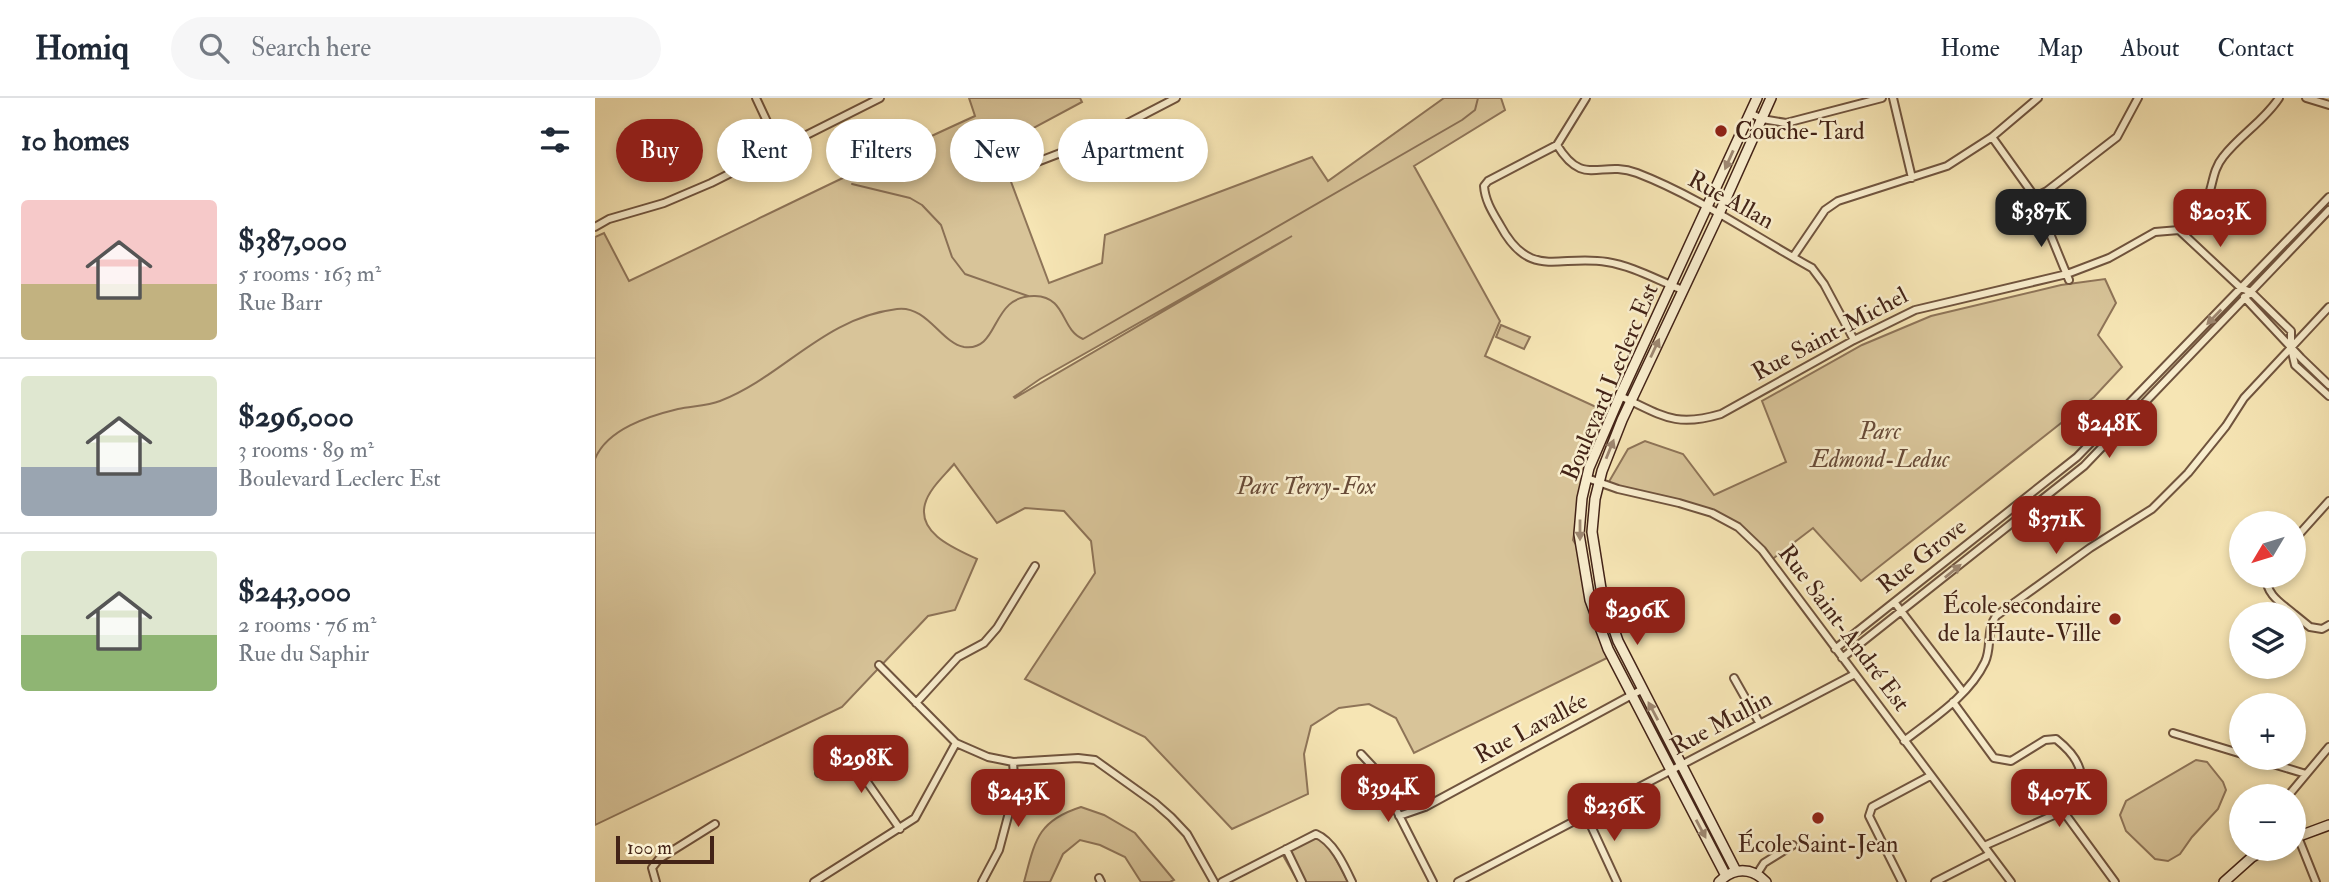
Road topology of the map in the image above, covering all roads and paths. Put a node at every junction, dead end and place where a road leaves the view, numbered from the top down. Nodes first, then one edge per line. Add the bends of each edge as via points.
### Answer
1 (755, 98) edge
2 (880, 98) edge
3 (1176, 98) edge
4 (1587, 98) edge
5 (1757, 98) edge
6 (1771, 98) edge
7 (1882, 98) edge
8 (1893, 98) edge
9 (2038, 98) edge
10 (2138, 98) edge
11 (2279, 98) edge
12 (2306, 98) edge
13 (2329, 105) edge
14 (1750, 113) junction
15 (765, 119) edge
16 (1762, 119) junction
17 (812, 131) edge
18 (1992, 137) junction
19 (1557, 145) junction
20 (1044, 159) edge
21 (1912, 178) junction
22 (717, 180) edge
23 (2035, 197) junction
24 (2329, 197) edge
25 (1708, 206) junction
26 (2329, 210) edge
27 (1719, 214) junction
28 (595, 227) edge
29 (2179, 230) junction
30 (1793, 257) junction
31 (2068, 277) junction
32 (1670, 285) junction
33 (2241, 288) junction
34 (1683, 290) junction
35 (2251, 292) junction
36 (2245, 300) junction
37 (2329, 307) edge
38 (1854, 340) junction
39 (2291, 348) junction
40 (2329, 385) edge
41 (1620, 396) junction
42 (2329, 396) edge
43 (1630, 401) junction
44 (1587, 478) junction
45 (1599, 482) junction
46 (2329, 501) edge
47 (2307, 526) edge
48 (1035, 566) dead end
49 (2268, 588) edge
50 (2279, 602) edge
51 (1895, 603) junction
52 (1902, 612) junction
53 (2306, 624) edge
54 (2329, 625) edge
55 (1618, 641) junction
56 (1608, 649) junction
57 (1835, 649) junction
58 (1842, 658) junction
59 (879, 665) dead end
60 (1853, 675) junction
61 (1734, 678) dead end
62 (1641, 690) junction
63 (1963, 692) junction
64 (1631, 695) junction
65 (1954, 702) junction
66 (916, 703) junction
67 (1760, 724) junction
68 (2173, 733) dead end
69 (1904, 741) junction
70 (956, 743) junction
71 (2329, 747) edge
72 (2229, 750) edge
73 (1361, 754) dead end
74 (1013, 762) junction
75 (1681, 765) junction
76 (2293, 770) edge
77 (1671, 771) junction
78 (819, 773) dead end
79 (2306, 774) junction
80 (1930, 776) junction
81 (2298, 784) edge
82 (2063, 811) junction
83 (1587, 815) junction
84 (1399, 816) junction
85 (715, 824) dead end
86 (2329, 825) edge
87 (900, 829) junction
88 (2306, 834) edge
89 (1793, 845) dead end
90 (1984, 846) junction
91 (1286, 849) junction
92 (1990, 854) junction
93 (2306, 860) edge
94 (2249, 861) edge
95 (1736, 871) junction
96 (1757, 874) junction
97 (1723, 879) edge
98 (656, 882) edge
99 (814, 882) edge
100 (982, 882) edge
101 (1215, 882) edge
102 (1222, 882) edge
103 (1302, 882) edge
104 (1352, 882) edge
105 (1433, 882) edge
106 (1458, 882) edge
107 (1617, 882) edge
108 (1766, 882) edge
109 (1902, 882) edge
110 (1935, 882) edge
111 (2011, 882) edge
112 (2115, 882) edge
113 (2224, 882) edge
114 (2316, 882) edge

1 - 15 street
2 - 17 street
3 - 20 street via 1097,139
4 - 19 street
5 - 14 street, Boulevard Leclerc Est
6 - 16 street, Boulevard Leclerc Est
7 - 16 street via 1786,123
8 - 21 street
9 - 18 street
10 - 23 street via 2117,137
11 - 29 street via 2223,157 2201,208
12 - 13 street
14 - 16 street
14 -> 25 street, Boulevard Leclerc Est
16 - 27 street, Boulevard Leclerc Est
18 - 21 street via 1947,166
18 - 23 street
19 - 25 street, Rue Allan via 1576,168 1635,173
19 - 32 street via 1483,186 1509,242 1527,257 1543,262 1608,262
21 - 30 street via 1838,201 1825,210
22 - 28 street
23 - 31 street
24 - 33 street, Rue Grove
25 - 27 street, Rue Allan
25 - 32 street, Boulevard Leclerc Est
26 - 35 street, Rue Grove
27 - 30 street, Rue Allan
27 - 34 street, Boulevard Leclerc Est
29 - 31 street, Rue Saint-Michel via 2155,232
29 - 33 street
30 - 38 street, Rue Allan via 1820,276
31 - 38 street, Rue Saint-Michel via 1927,305
32 - 34 street
32 - 41 street, Boulevard Leclerc Est
33 - 35 street
33 - 36 street
33 -> 51 street, Rue Grove via 2077,457
43 -> 34 street, Boulevard Leclerc Est
35 - 36 street, Rue Grove
35 - 39 street via 2291,331
36 - 39 street
52 -> 36 street, Rue Grove via 2084,466
37 - 39 street
38 - 43 street, Rue Saint-Michel via 1721,414 1698,421 1665,417
39 - 40 street
39 - 42 street via 2295,365
39 - 63 street via 2244,398 2188,473 2152,509 1996,616 1987,658
41 - 43 street, Rue Saint-Michel
41 - 44 street, Boulevard Leclerc Est
45 -> 43 street, Boulevard Leclerc Est
44 - 45 street, Rue Saint-André Est
44 -> 56 street, Boulevard Leclerc Est via 1579,534 1590,600
45 - 55 street, Boulevard Leclerc Est via 1592,533 1602,595
45 - 57 street, Rue Saint-André Est via 1712,513 1738,527 1762,550
46 - 47 street
48 - 66 street via 984,643 958,657
49 - 50 street
51 - 52 street
51 - 57 street, Rue Grove
52 - 58 street, Rue Grove
52 - 63 street
53 - 54 street via 2322,629
55 - 56 street
55 - 62 street, Boulevard Leclerc Est
56 - 64 street, Boulevard Leclerc Est
57 - 58 street, Rue Saint-André Est
58 - 60 street, Rue Saint-André Est
59 - 66 street
60 - 67 street, Rue Mullin
60 - 69 street, Rue Saint-André Est
61 - 67 street
62 - 64 street, Rue Lavallée
75 -> 62 street, Boulevard Leclerc Est
63 - 65 street
64 - 77 street, Boulevard Leclerc Est
64 - 84 street, Rue Lavallée via 1425,807
65 - 69 street
65 - 82 street via 1994,758 2011,761 2045,740 2056,739 2064,746 2082,777 2079,792
66 - 70 street
67 - 75 street, Rue Mullin
68 - 72 street
69 - 80 street, Rue Saint-André Est
70 - 74 street
70 - 87 street via 915,818
71 - 79 street
73 - 84 street via 1376,770
74 - 100 street via 1015,790 999,850
74 - 101 street via 1095,760 1171,817 1187,834
75 - 77 street, Rue Mullin
75 - 95 street, Boulevard Leclerc Est
76 - 79 street
77 - 83 street, Rue Mullin
77 -> 97 street, Boulevard Leclerc Est
78 - 87 street via 842,758 851,759
79 - 81 street
80 - 90 street, Rue Saint-André Est
80 - 109 street via 1872,807 1869,816
82 - 90 street
82 - 112 street
83 - 106 street, Rue Mullin
83 - 107 street
84 - 105 street
85 - 98 street via 659,859 652,868
86 - 88 street
87 - 99 street
89 - 96 street via 1764,863
90 - 92 street, Rue Saint-André Est
91 - 102 street
91 - 103 street
91 - 104 street via 1316,834 1324,837
92 - 110 street
92 - 111 street, Rue Saint-André Est
93 - 114 street
94 - 113 street
95 - 96 street
95 - 97 street
96 - 108 street

